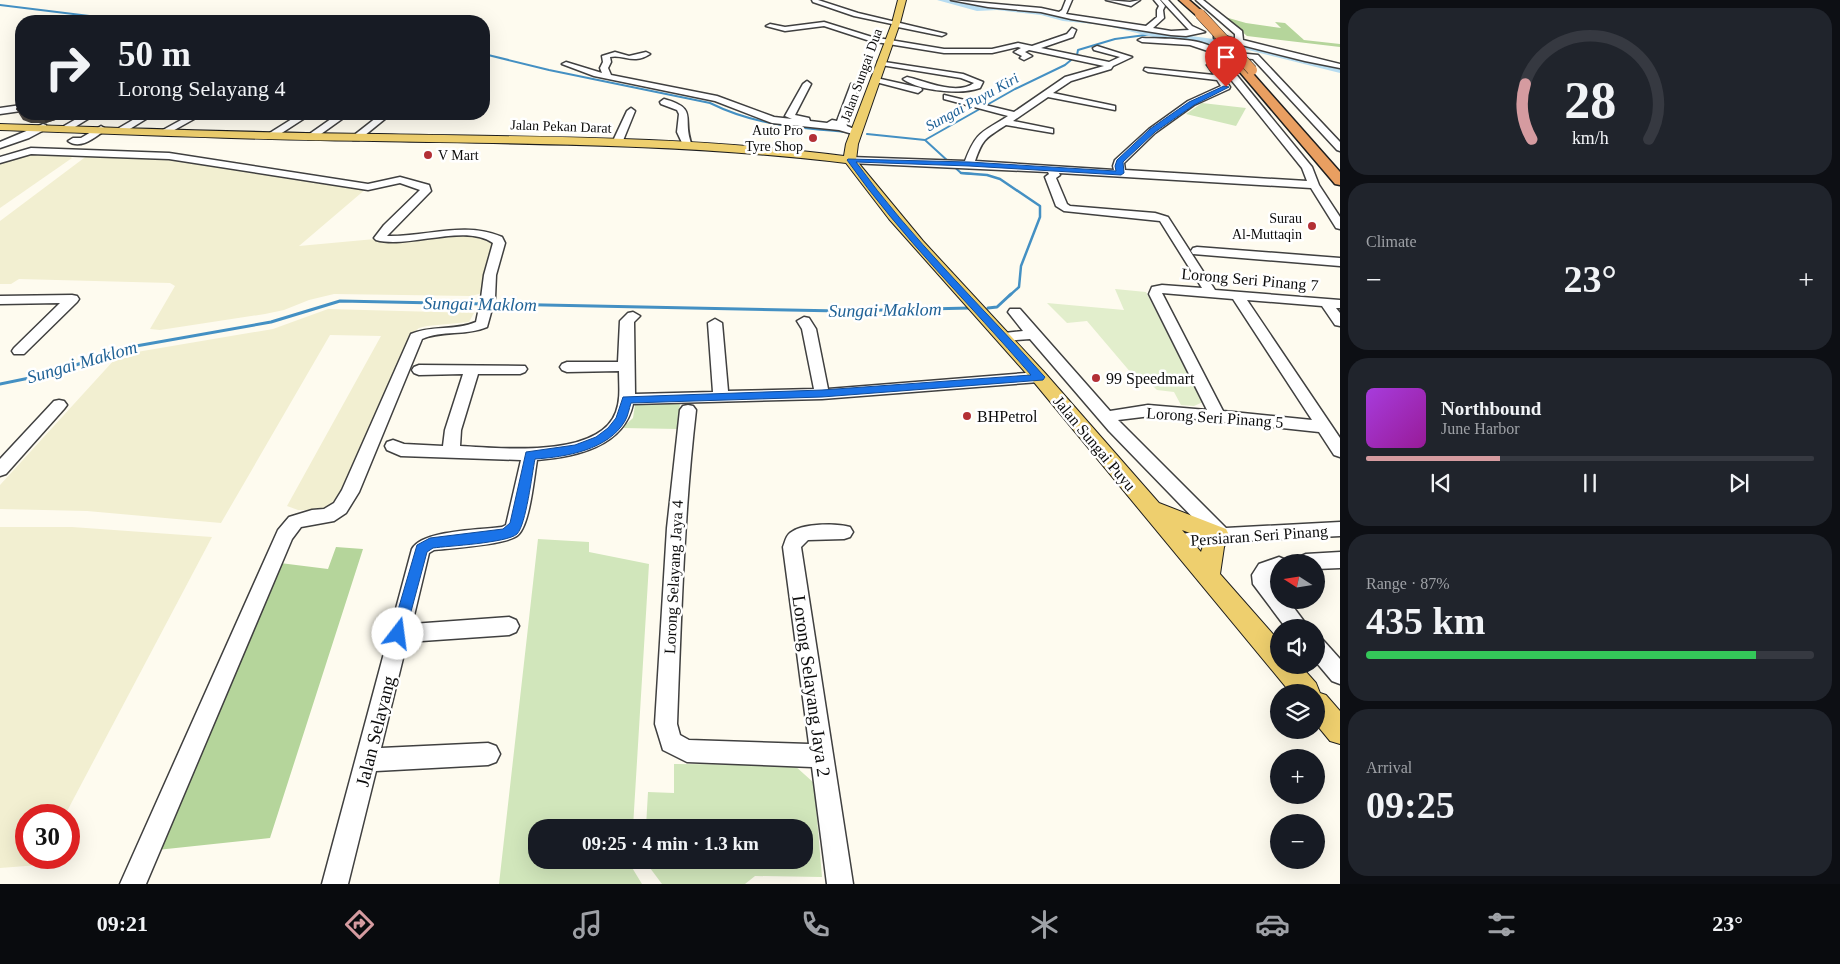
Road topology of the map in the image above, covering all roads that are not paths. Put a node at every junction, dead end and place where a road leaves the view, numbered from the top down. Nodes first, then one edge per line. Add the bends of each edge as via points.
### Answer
1 (902, 0) edge
2 (954, 0) edge
3 (1069, 0) edge
4 (1109, 0) edge
5 (1137, 0) edge
6 (1157, 0) edge
7 (1164, 0) edge
8 (1178, 0) edge
9 (1184, 0) edge
10 (1199, 0) edge
11 (814, 1) edge
12 (1062, 14) junction
13 (1196, 14) junction
14 (895, 24) junction
15 (770, 26) dead end
16 (1148, 28) junction
17 (1072, 30) dead end
18 (1195, 31) junction
19 (1239, 39) junction
20 (1142, 40) dead end
21 (888, 42) junction
22 (963, 42) dead end
23 (1032, 47) junction
24 (1098, 48) dead end
25 (1199, 49) dead end
26 (934, 50) junction
27 (957, 51) junction
28 (1214, 53) junction
29 (646, 54) dead end
30 (1024, 58) dead end
31 (881, 63) junction
32 (566, 64) dead end
33 (1110, 64) junction
34 (1340, 66) edge
35 (1247, 69) junction
36 (1148, 70) dead end
37 (608, 77) junction
38 (1221, 78) junction
39 (875, 79) junction
40 (907, 79) dead end
41 (807, 84) dead end
42 (855, 84) dead end
43 (1046, 94) junction
44 (13, 99) dead end
45 (664, 102) dead end
46 (0, 107) edge
47 (1112, 108) dead end
48 (15, 109) edge
49 (0, 111) edge
50 (630, 111) dead end
51 (845, 111) junction
52 (1015, 114) junction
53 (81, 120) edge
54 (146, 120) edge
55 (187, 120) edge
56 (297, 120) edge
57 (336, 120) edge
58 (378, 120) edge
59 (1005, 122) junction
60 (859, 123) junction
61 (133, 126) junction
62 (841, 126) junction
63 (0, 127) edge
64 (12, 127) junction
65 (43, 127) junction
66 (67, 128) junction
67 (101, 129) junction
68 (166, 131) junction
69 (1050, 132) dead end
70 (0, 136) edge
71 (272, 136) junction
72 (311, 138) junction
73 (356, 138) junction
74 (73, 141) dead end
75 (617, 143) junction
76 (0, 145) edge
77 (687, 146) junction
78 (1340, 148) edge
79 (851, 154) junction
80 (825, 156) junction
81 (0, 160) edge
82 (967, 164) junction
83 (1340, 167) edge
84 (1052, 169) junction
85 (1121, 173) junction
86 (1340, 181) edge
87 (866, 182) junction
88 (1314, 185) junction
89 (1340, 226) edge
90 (1197, 251) dead end
91 (1340, 262) edge
92 (1157, 290) joint
93 (1211, 293) junction
94 (2, 295) edge
95 (1237, 295) junction
96 (1325, 302) junction
97 (1340, 304) edge
98 (1015, 312) dead end
99 (633, 316) dead end
100 (804, 321) dead end
101 (1340, 322) edge
102 (715, 323) dead end
103 (1034, 334) junction
104 (1004, 337) junction
105 (19, 351) dead end
106 (626, 366) junction
107 (567, 367) dead end
108 (472, 369) junction
109 (520, 369) dead end
110 (419, 370) dead end
111 (1039, 377) junction
112 (822, 394) junction
113 (721, 397) junction
114 (627, 399) junction
115 (58, 406) dead end
116 (688, 410) dead end
117 (1218, 416) junction
118 (1107, 417) junction
119 (1324, 426) junction
120 (393, 446) dead end
121 (1340, 451) edge
122 (451, 452) junction
123 (530, 455) junction
124 (0, 470) edge
125 (1148, 507) junction
126 (1340, 529) edge
127 (844, 532) dead end
128 (1220, 535) junction
129 (1178, 541) junction
130 (1340, 560) edge
131 (1325, 561) edge
132 (1270, 568) edge
133 (1208, 577) junction
134 (1270, 593) edge
135 (1283, 609) edge
136 (1292, 619) edge
137 (509, 626) dead end
138 (398, 634) junction
139 (1270, 649) edge
140 (1325, 657) edge
141 (1291, 674) edge
142 (1340, 674) edge
143 (1300, 684) edge
144 (1325, 714) edge
145 (1340, 732) edge
146 (488, 754) dead end
147 (822, 756) junction
148 (368, 760) junction
149 (134, 881) edge
150 (335, 884) edge
151 (840, 884) edge

1 - 14 main road, Jalan Sungai Dua
2 - 12 street
3 - 12 street
4 - 5 street via 1131,4
6 - 16 street via 1162,6 1161,18
7 - 18 street
8 - 13 highway
9 - 13 highway
10 - 19 street via 1229,23 1239,33
11 - 14 street
12 - 16 street via 1071,18
13 - 35 highway, bridge
14 - 21 main road, Jalan Sungai Dua
14 - 26 street via 942,38
15 - 21 street via 785,28 824,24
16 - 18 street via 1176,34
17 - 23 street via 1070,35
18 - 19 street
19 - 34 street
20 - 28 street via 1200,45
21 - 26 street
21 - 31 main road, Jalan Sungai Dua
22 - 27 street via 968,44
23 - 27 street via 1018,44 992,51
23 - 30 street via 1018,52 1028,56
23 - 33 street
24 - 33 street via 1128,57
25 - 38 street
26 - 27 street
28 - 78 street via 1255,57
28 - 88 street via 1307,167
29 - 37 street via 629,58 606,56 604,68
31 - 39 main road, Jalan Sungai Dua
31 - 40 street via 963,76 979,82 972,89 960,91
32 - 37 street
33 - 43 street via 1068,78
35 - 83 highway
35 - 86 highway
36 - 38 street
37 - 62 street via 717,99 772,120
38 - 85 street via 1226,87 1192,103 1152,131 1119,162
39 - 52 street
39 - 60 main road, Jalan Sungai Dua
41 - 62 street via 790,116
42 - 51 street
43 - 47 street
43 - 52 street
44 - 46 street
45 - 77 street via 680,108 684,114 682,132
48 - 49 street
50 - 75 street
51 - 60 street
51 - 62 street
52 - 59 street
53 - 66 street
54 - 61 street
55 - 68 street
56 - 71 street
57 - 72 street
58 - 73 street
59 - 69 street
59 - 82 street via 982,136
60 - 62 street
60 - 79 main road, Jalan Sungai Dua
61 - 67 main road, Jalan Pekan Darat
61 - 68 main road, Jalan Pekan Darat
63 - 64 main road, Jalan Pekan Darat
64 - 65 main road, Jalan Pekan Darat
64 - 70 street
65 - 66 main road, Jalan Pekan Darat
65 - 76 street
66 - 67 main road, Jalan Pekan Darat
67 - 74 street via 83,141
68 - 71 main road, Jalan Pekan Darat
71 - 72 main road, Jalan Pekan Darat
72 - 73 main road, Jalan Pekan Darat
73 - 75 main road, Jalan Pekan Darat
75 - 77 main road, Jalan Pekan Darat
77 - 80 main road, Jalan Pekan Darat
79 - 80 main road, Jalan Pekan Darat
79 - 82 street via 864,162
79 - 87 main road, Jalan Sungai Puyu
80 - 87 main road via 853,170
81 - 149 street via 31,151 169,156 368,187 395,180 418,184 426,191 380,238 463,233 485,235 499,243 482,324 476,328 437,330 416,336 350,492 340,508 328,516 295,522 284,535
82 - 84 street
84 - 85 street
84 - 93 street via 1055,175 1050,177 1062,206 1068,209 1164,219
85 - 88 street
87 - 104 main road, Jalan Sungai Puyu
88 - 89 street
90 - 91 street
92 - 93 street, Lorong Seri Pinang 7
92 - 117 street via 1155,294
93 - 95 street, Lorong Seri Pinang 7
94 - 105 street via 72,299
95 - 96 street, Lorong Seri Pinang 7
95 - 119 street
96 - 97 street, Lorong Seri Pinang 7
96 - 101 street
98 - 103 street
99 - 106 street via 627,320
100 - 112 street via 809,329
102 - 113 street
103 - 104 street
103 - 118 street
104 - 111 main road, Jalan Sungai Puyu
106 - 107 street
106 - 114 street
108 - 109 street
108 - 110 street
108 - 122 street via 453,430
111 - 112 street
111 - 125 main road, Jalan Sungai Puyu
112 - 113 street
113 - 114 street
114 - 123 street via 621,419 600,440 551,454
115 - 124 street
116 - 147 street, Lorong Selayang Jaya 4 via 674,549 666,724 671,742 686,751
117 - 118 street, Lorong Seri Pinang 5 via 1148,410
117 - 119 street, Lorong Seri Pinang 5
118 - 128 street
119 - 121 street
120 - 122 street via 401,450
122 - 123 street
123 - 138 street, Jalan Selayang via 512,530 505,534 430,543 421,548
125 - 128 main road
125 - 129 main road, Jalan Sungai Puyu
126 - 128 street, Persiaran Seri Pinang
127 - 147 street, Lorong Selayang Jaya 2 via 804,533 795,539 792,548
128 - 129 street, Persiaran Seri Pinang
128 - 133 main road via 1213,547
129 - 133 main road, Jalan Sungai Puyu
130 - 131 street
132 - 134 street via 1262,575 1263,584
133 - 139 main road, Jalan Sungai Puyu
135 - 136 street
137 - 138 street
138 - 148 street, Jalan Selayang
140 - 142 street
141 - 143 main road
144 - 145 main road
146 - 148 street
147 - 151 street, Lorong Selayang Jaya 2
148 - 150 street, Jalan Selayang

